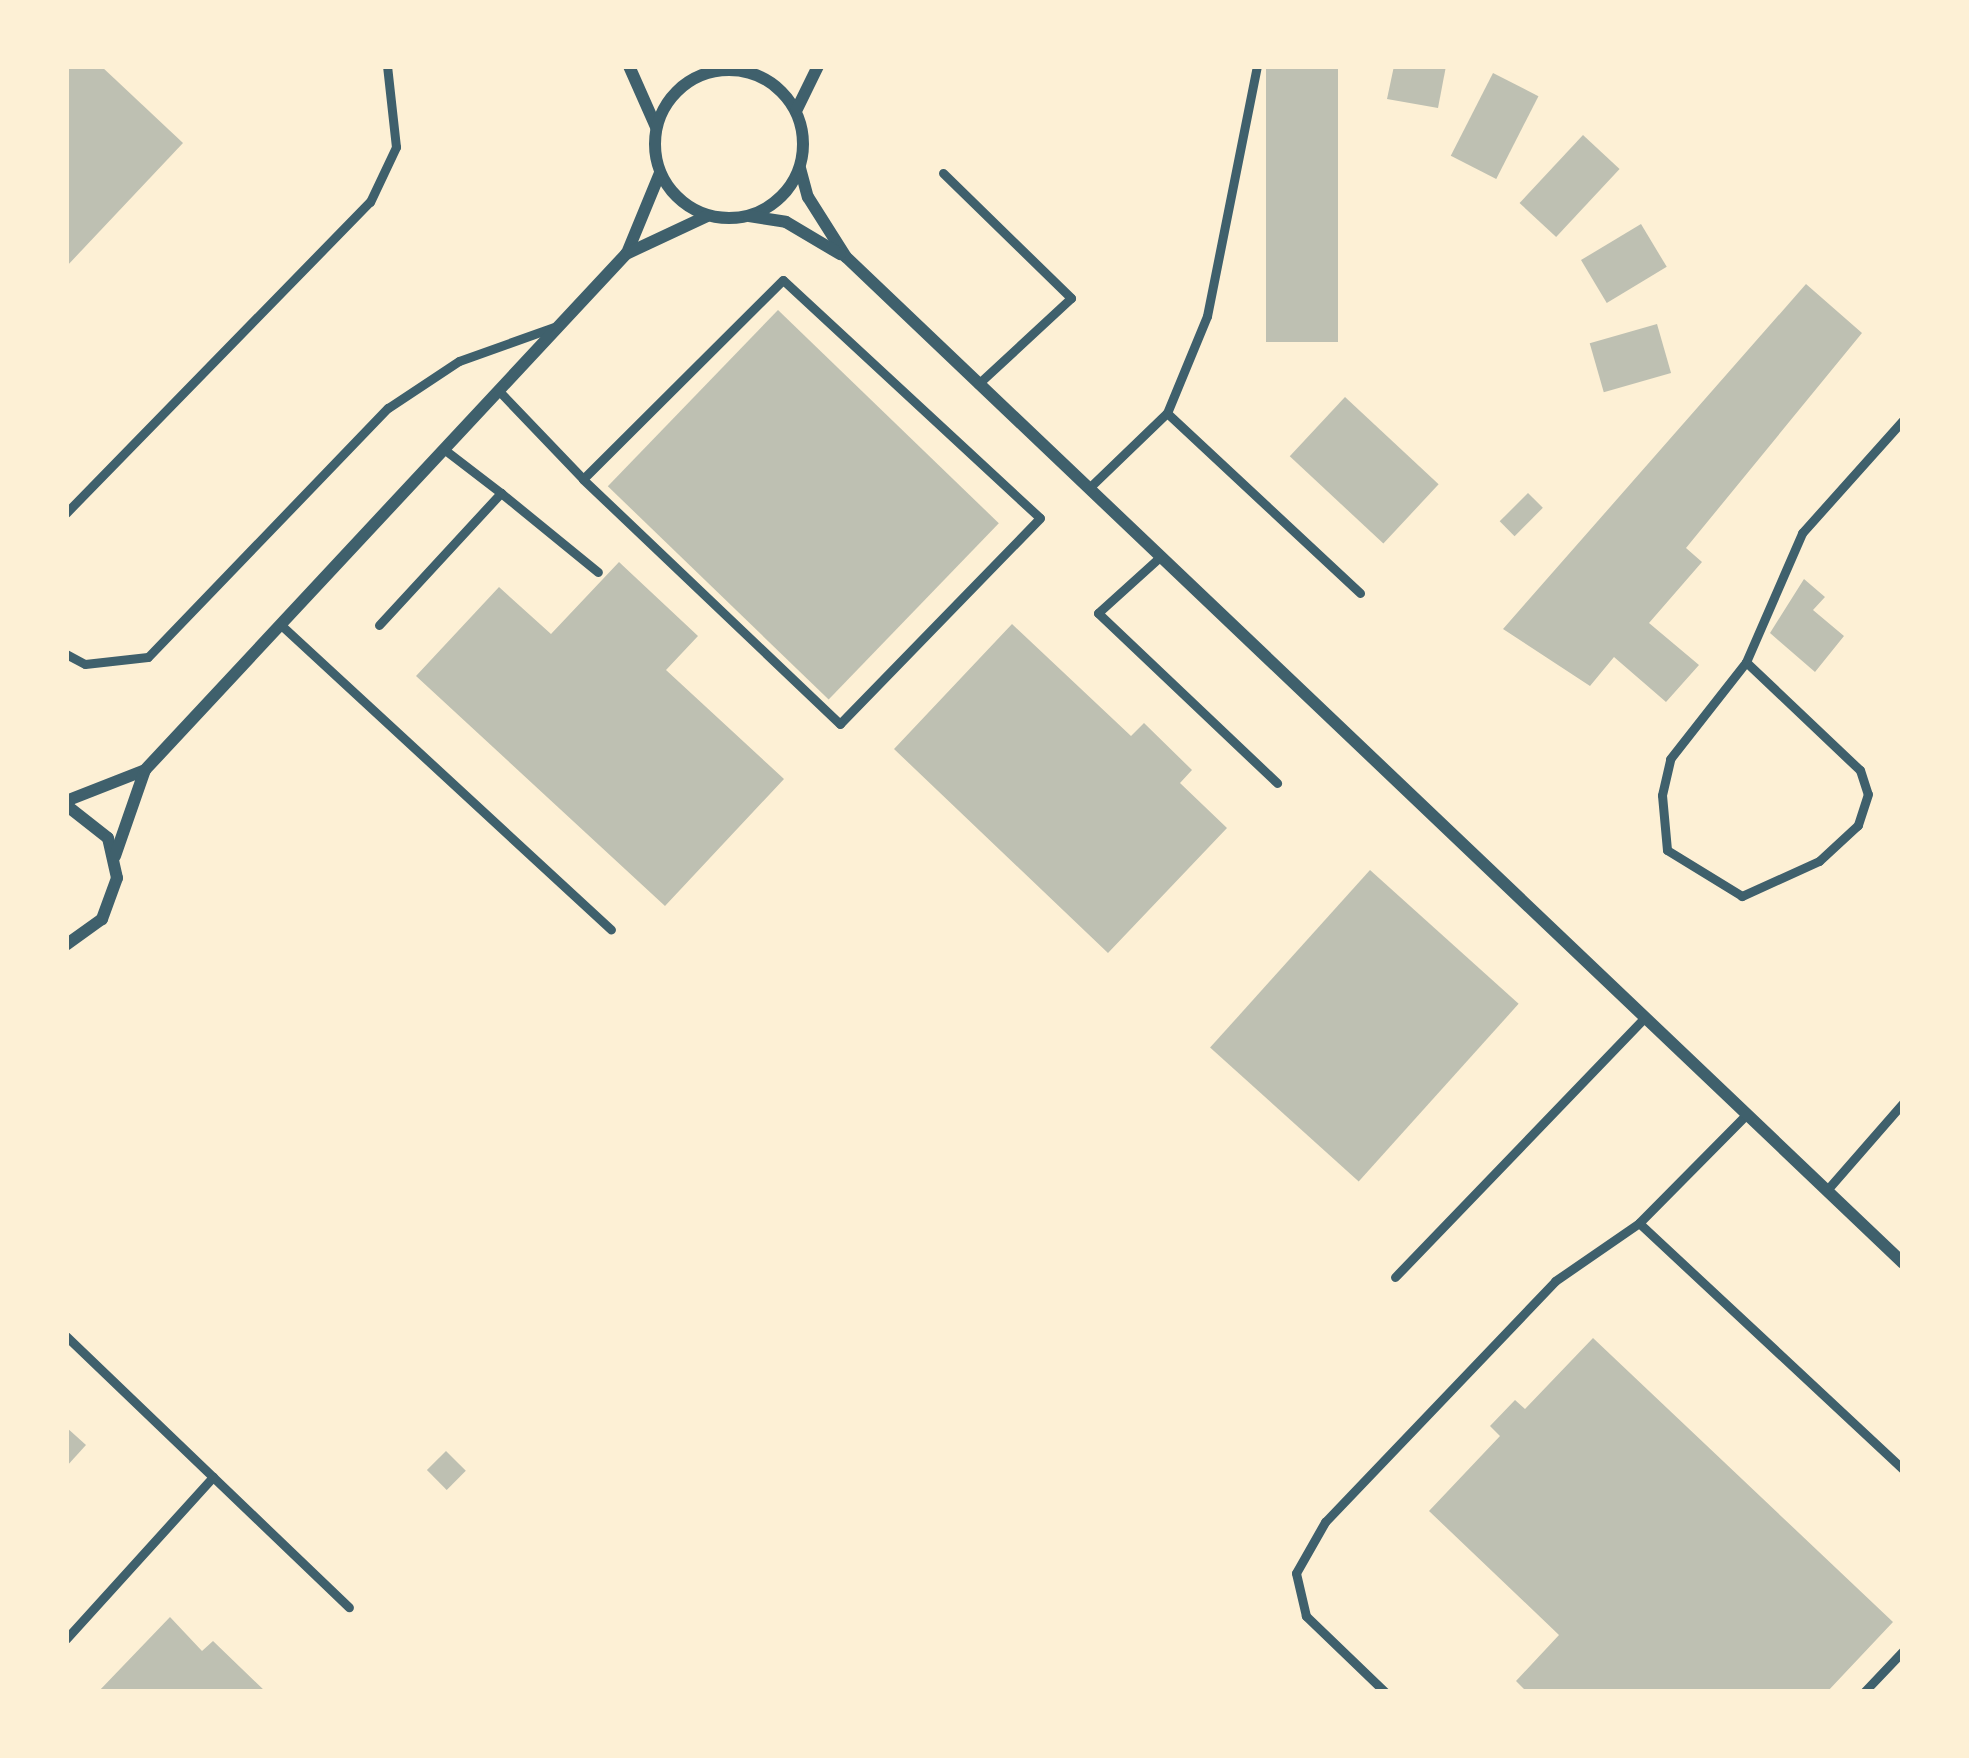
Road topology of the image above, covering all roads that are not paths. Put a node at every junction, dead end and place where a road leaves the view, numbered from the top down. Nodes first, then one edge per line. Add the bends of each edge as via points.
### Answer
1 (387, 66) edge
2 (629, 66) edge
3 (689, 66) edge
4 (818, 66) edge
5 (1257, 66) edge
6 (755, 69) edge
7 (709, 72) junction
8 (796, 111) junction
9 (656, 127) junction
10 (800, 168) junction
11 (660, 173) junction
12 (943, 173) dead end
13 (707, 216) junction
14 (748, 216) junction
15 (626, 254) junction
16 (847, 257) junction
17 (562, 324) junction
18 (978, 384) junction
19 (499, 391) junction
20 (1167, 413) junction
21 (1903, 420) edge
22 (445, 450) junction
23 (583, 479) junction
24 (1089, 488) junction
25 (501, 493) junction
26 (66, 513) edge
27 (1161, 556) junction
28 (598, 572) dead end
29 (1360, 592) dead end
30 (281, 625) junction
31 (379, 625) dead end
32 (66, 654) edge
33 (1746, 662) junction
34 (145, 770) junction
35 (1277, 783) dead end
36 (66, 803) edge
37 (115, 856) junction
38 (611, 929) dead end
39 (66, 945) edge
40 (1645, 1017) junction
41 (1903, 1103) edge
42 (1747, 1114) junction
43 (1827, 1190) junction
44 (1639, 1223) junction
45 (1903, 1262) edge
46 (1395, 1277) dead end
47 (66, 1336) edge
48 (1903, 1468) edge
49 (213, 1477) junction
50 (349, 1607) dead end
51 (66, 1639) edge
52 (1903, 1652) edge
53 (1385, 1692) edge
54 (1864, 1692) edge

1 - 26 lane via 396,147 370,202
2 - 9 street
3 - 7 street
4 - 8 street
5 - 20 lane via 1207,316
6 - 7 street
6 - 8 street
7 - 9 street via 675,92
8 - 10 street
9 - 11 street
10 - 14 street via 780,198
10 - 16 street via 808,196
11 - 13 street via 687,206
11 - 15 street
12 - 18 lane via 1071,298
13 - 14 street
13 - 15 street
14 - 16 street via 786,222
15 - 17 street
16 - 18 street
17 - 19 street
17 - 32 lane via 459,361 388,407 148,657 85,664
18 - 24 street
19 - 22 street
19 - 23 lane
20 - 24 lane
20 - 29 lane
21 - 33 lane via 1802,533
22 - 25 lane
22 - 30 street
23 - 23 lane via 840,724 1040,518 783,280
24 - 27 street
25 - 28 lane
25 - 31 lane
27 - 35 lane via 1098,613
27 - 40 street
30 - 34 street
30 - 38 lane
33 - 33 lane via 1670,759 1662,796 1667,850 1742,896 1819,862 1858,825 1868,794 1860,770
34 - 36 street
34 - 37 street
36 - 37 street via 96,822
37 - 39 street via 117,878 102,919
40 - 42 street
40 - 46 lane
41 - 43 lane
42 - 43 street
42 - 44 lane
43 - 45 street
44 - 48 lane
44 - 53 lane via 1556,1281 1324,1522 1296,1573 1306,1616
47 - 49 lane
49 - 50 lane
49 - 51 lane
52 - 54 lane

